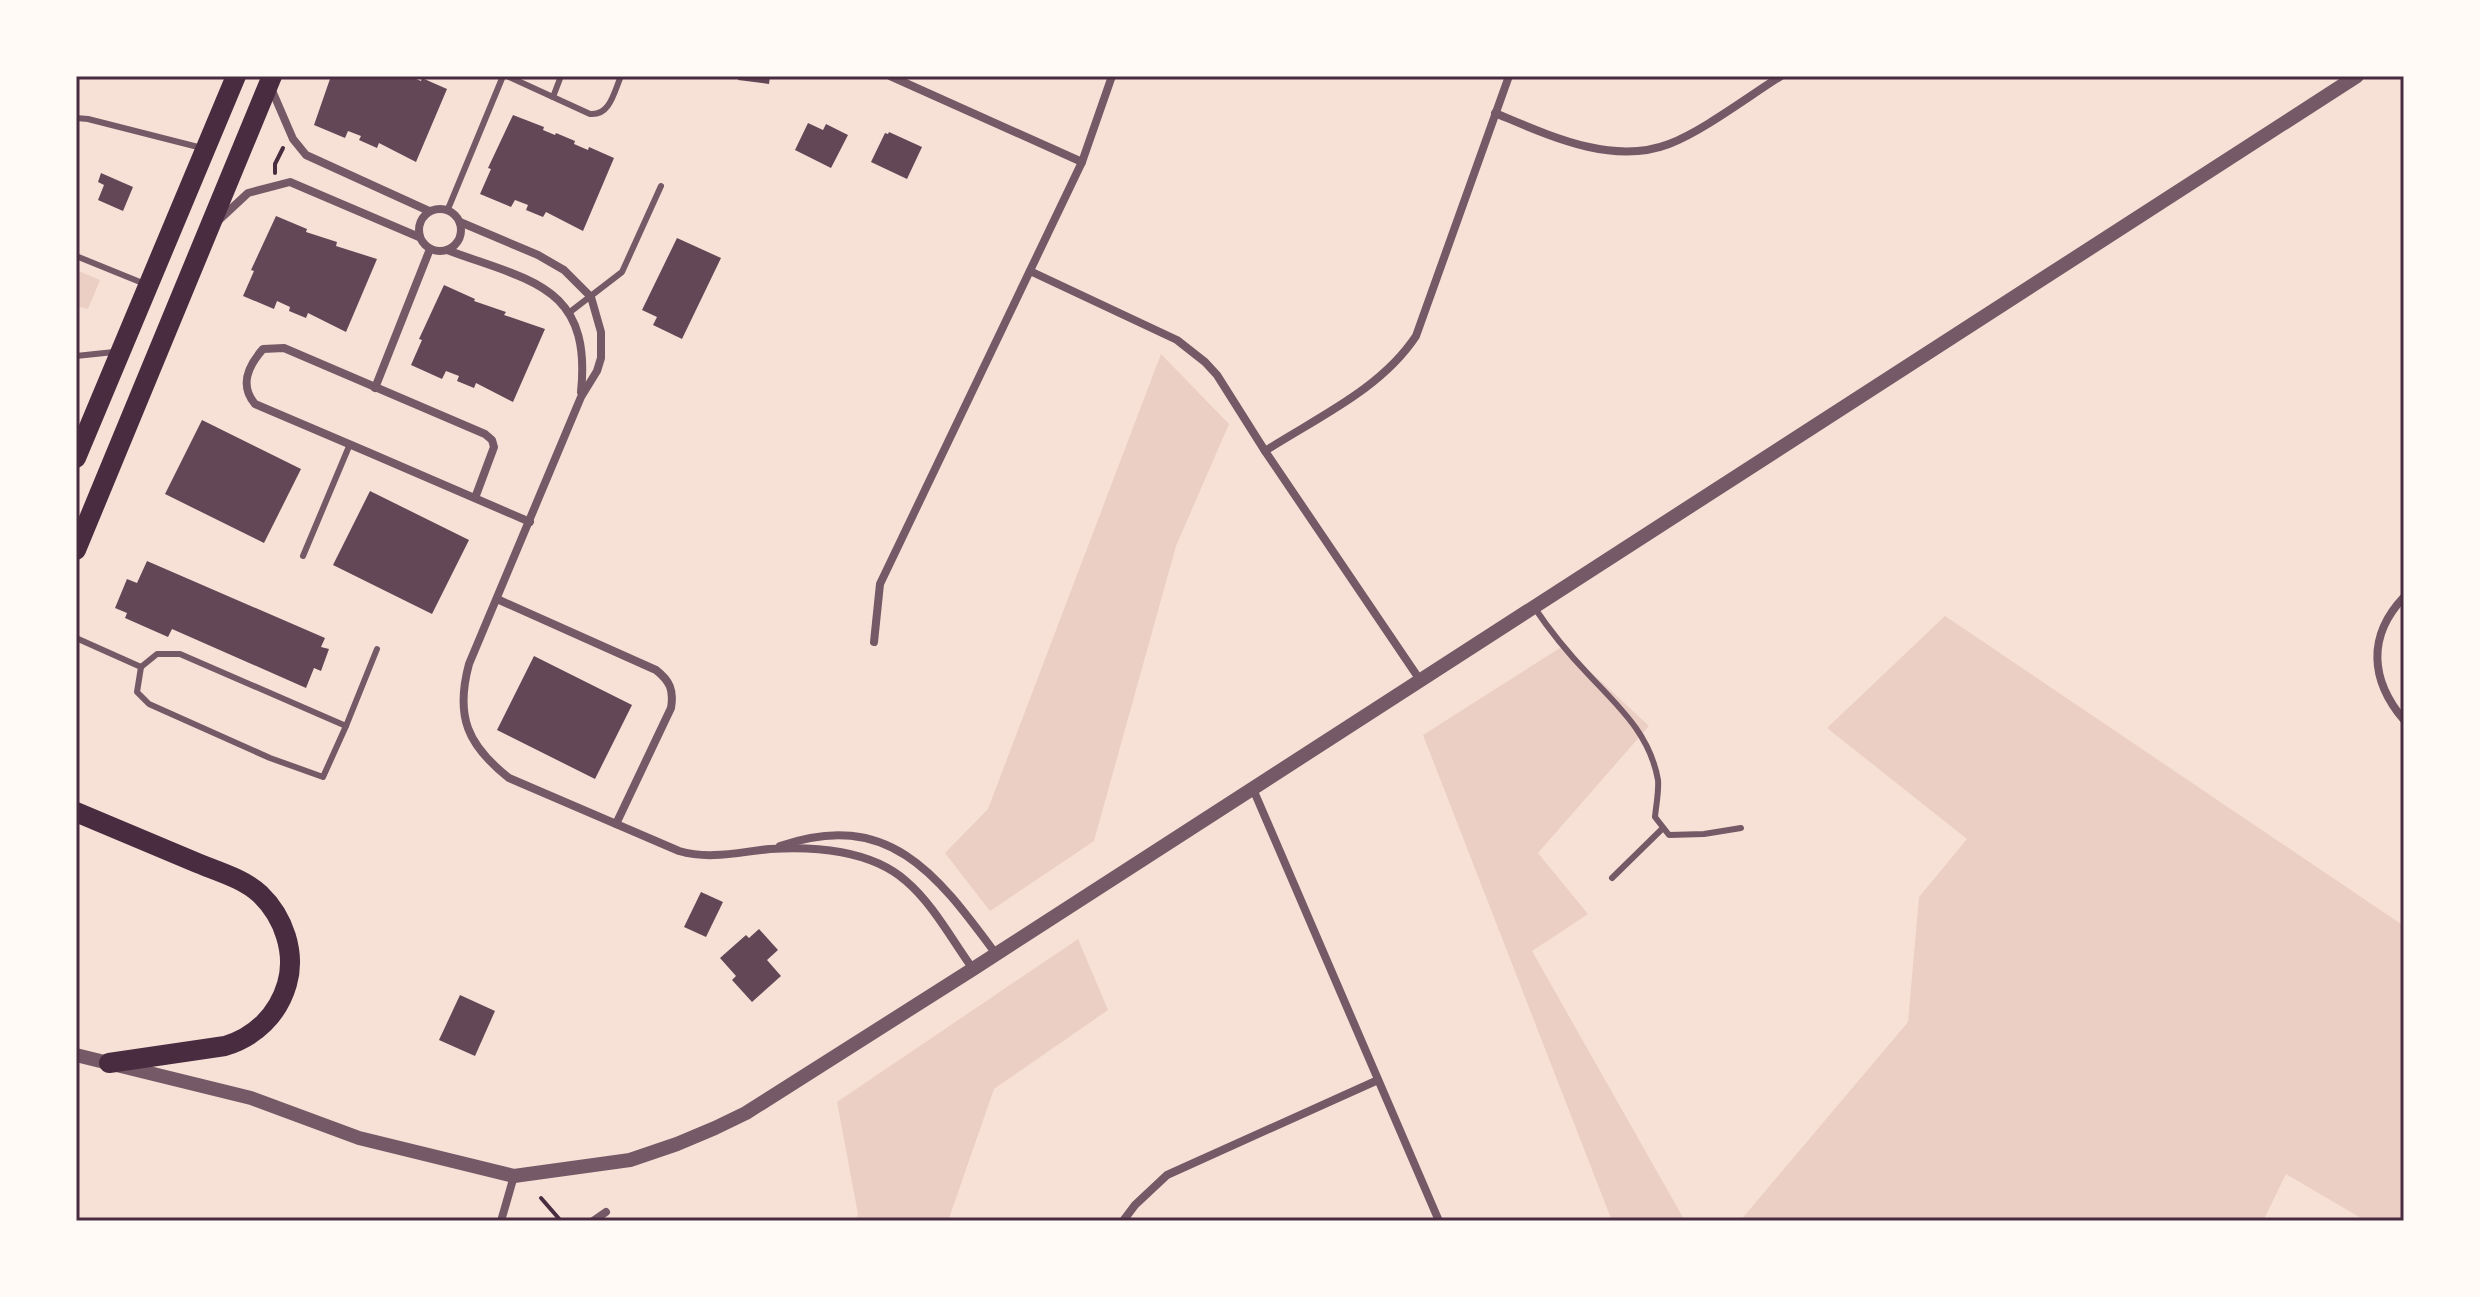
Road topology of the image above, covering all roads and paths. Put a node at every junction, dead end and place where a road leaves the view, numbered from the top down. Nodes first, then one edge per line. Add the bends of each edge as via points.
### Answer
1 (236, 76) edge
2 (505, 76) edge
3 (561, 76) edge
4 (621, 76) edge
5 (890, 76) edge
6 (1112, 76) edge
7 (1509, 76) edge
8 (1781, 76) edge
9 (2357, 76) edge
10 (271, 80) edge
11 (553, 97) junction
12 (1495, 113) junction
13 (76, 118) edge
14 (283, 147) dead end
15 (205, 148) junction
16 (1082, 162) junction
17 (275, 176) dead end
18 (661, 186) dead end
19 (448, 209) junction
20 (429, 211) junction
21 (460, 222) junction
22 (207, 232) junction
23 (419, 237) junction
24 (430, 249) junction
25 (447, 250) junction
26 (76, 256) edge
27 (1030, 271) junction
28 (148, 285) junction
29 (591, 297) junction
30 (570, 312) junction
31 (121, 350) junction
32 (76, 356) edge
33 (375, 388) junction
34 (581, 397) junction
35 (350, 444) junction
36 (1265, 451) junction
37 (76, 458) edge
38 (475, 498) junction
39 (530, 522) junction
40 (76, 550) edge
41 (303, 556) dead end
42 (2404, 597) edge
43 (497, 599) junction
44 (1534, 607) junction
45 (76, 638) edge
46 (874, 642) dead end
47 (377, 649) dead end
48 (141, 667) junction
49 (1420, 680) junction
50 (2404, 720) edge
51 (346, 726) junction
52 (1253, 789) junction
53 (76, 812) edge
54 (616, 824) junction
55 (1663, 828) junction
56 (1741, 828) dead end
57 (772, 849) junction
58 (1612, 878) dead end
59 (996, 954) junction
60 (973, 969) junction
61 (76, 1055) edge
62 (109, 1063) junction
63 (1378, 1080) junction
64 (514, 1176) junction
65 (541, 1198) dead end
66 (606, 1212) dead end
67 (501, 1221) edge
68 (561, 1221) edge
69 (593, 1221) edge
70 (1123, 1221) edge
71 (1439, 1221) edge

1 - 15 highway
2 - 11 lane
2 - 19 lane
3 - 11 lane
4 - 11 lane via 606,111 599,115
5 - 16 street
6 - 16 street
7 - 12 street
8 - 12 street via 1669,144 1630,152 1576,143
9 - 44 street
10 - 20 street via 293,139 306,155
10 - 22 highway
12 - 36 street via 1424,319 1401,358
13 - 15 lane
14 - 17 path
15 - 28 highway
16 - 27 street
18 - 29 lane via 622,272
19 - 20 street
19 - 21 street
20 - 23 street via 418,227
21 - 25 street via 461,234
21 - 29 street via 538,255 564,270
22 - 23 street via 248,193 290,182
22 - 40 highway
23 - 24 street
24 - 25 street
24 - 33 street
25 - 30 street via 528,280
26 - 28 lane
27 - 36 street via 1192,350 1217,375
27 - 46 street via 880,584
28 - 31 highway
29 - 30 lane
29 - 34 street via 601,332 601,358
30 - 34 street via 583,356
31 - 32 lane
31 - 37 highway
33 - 35 street via 284,348 263,349 248,371 245,384 255,404
33 - 38 street via 492,440 491,459
34 - 39 street
35 - 38 street
35 - 41 lane
36 - 49 street
38 - 39 street
39 - 43 street
42 - 50 street via 2383,627 2377,668 2384,691
43 - 54 street via 461,692 473,740 509,778
43 - 54 street via 656,670 671,686 671,708
44 - 49 street
44 - 55 lane via 1641,735 1651,753 1658,783 1655,817
45 - 48 lane
47 - 51 lane
48 - 51 lane via 157,654 180,654
48 - 51 lane via 137,692 149,704 323,777
49 - 52 street
52 - 59 street
52 - 63 street
53 - 62 highway via 247,884 271,907 289,949 280,1001 258,1030 242,1041
54 - 57 street via 691,855
55 - 56 lane via 1669,835
55 - 58 lane
57 - 59 street via 833,835 888,846 939,880
57 - 60 street via 845,853 886,867 920,895
59 - 60 street
60 - 64 street via 715,1128 630,1160
61 - 62 street
62 - 64 street via 251,1098 359,1138
63 - 70 street via 1167,1175
63 - 71 street
64 - 67 street
65 - 68 path
66 - 69 street

